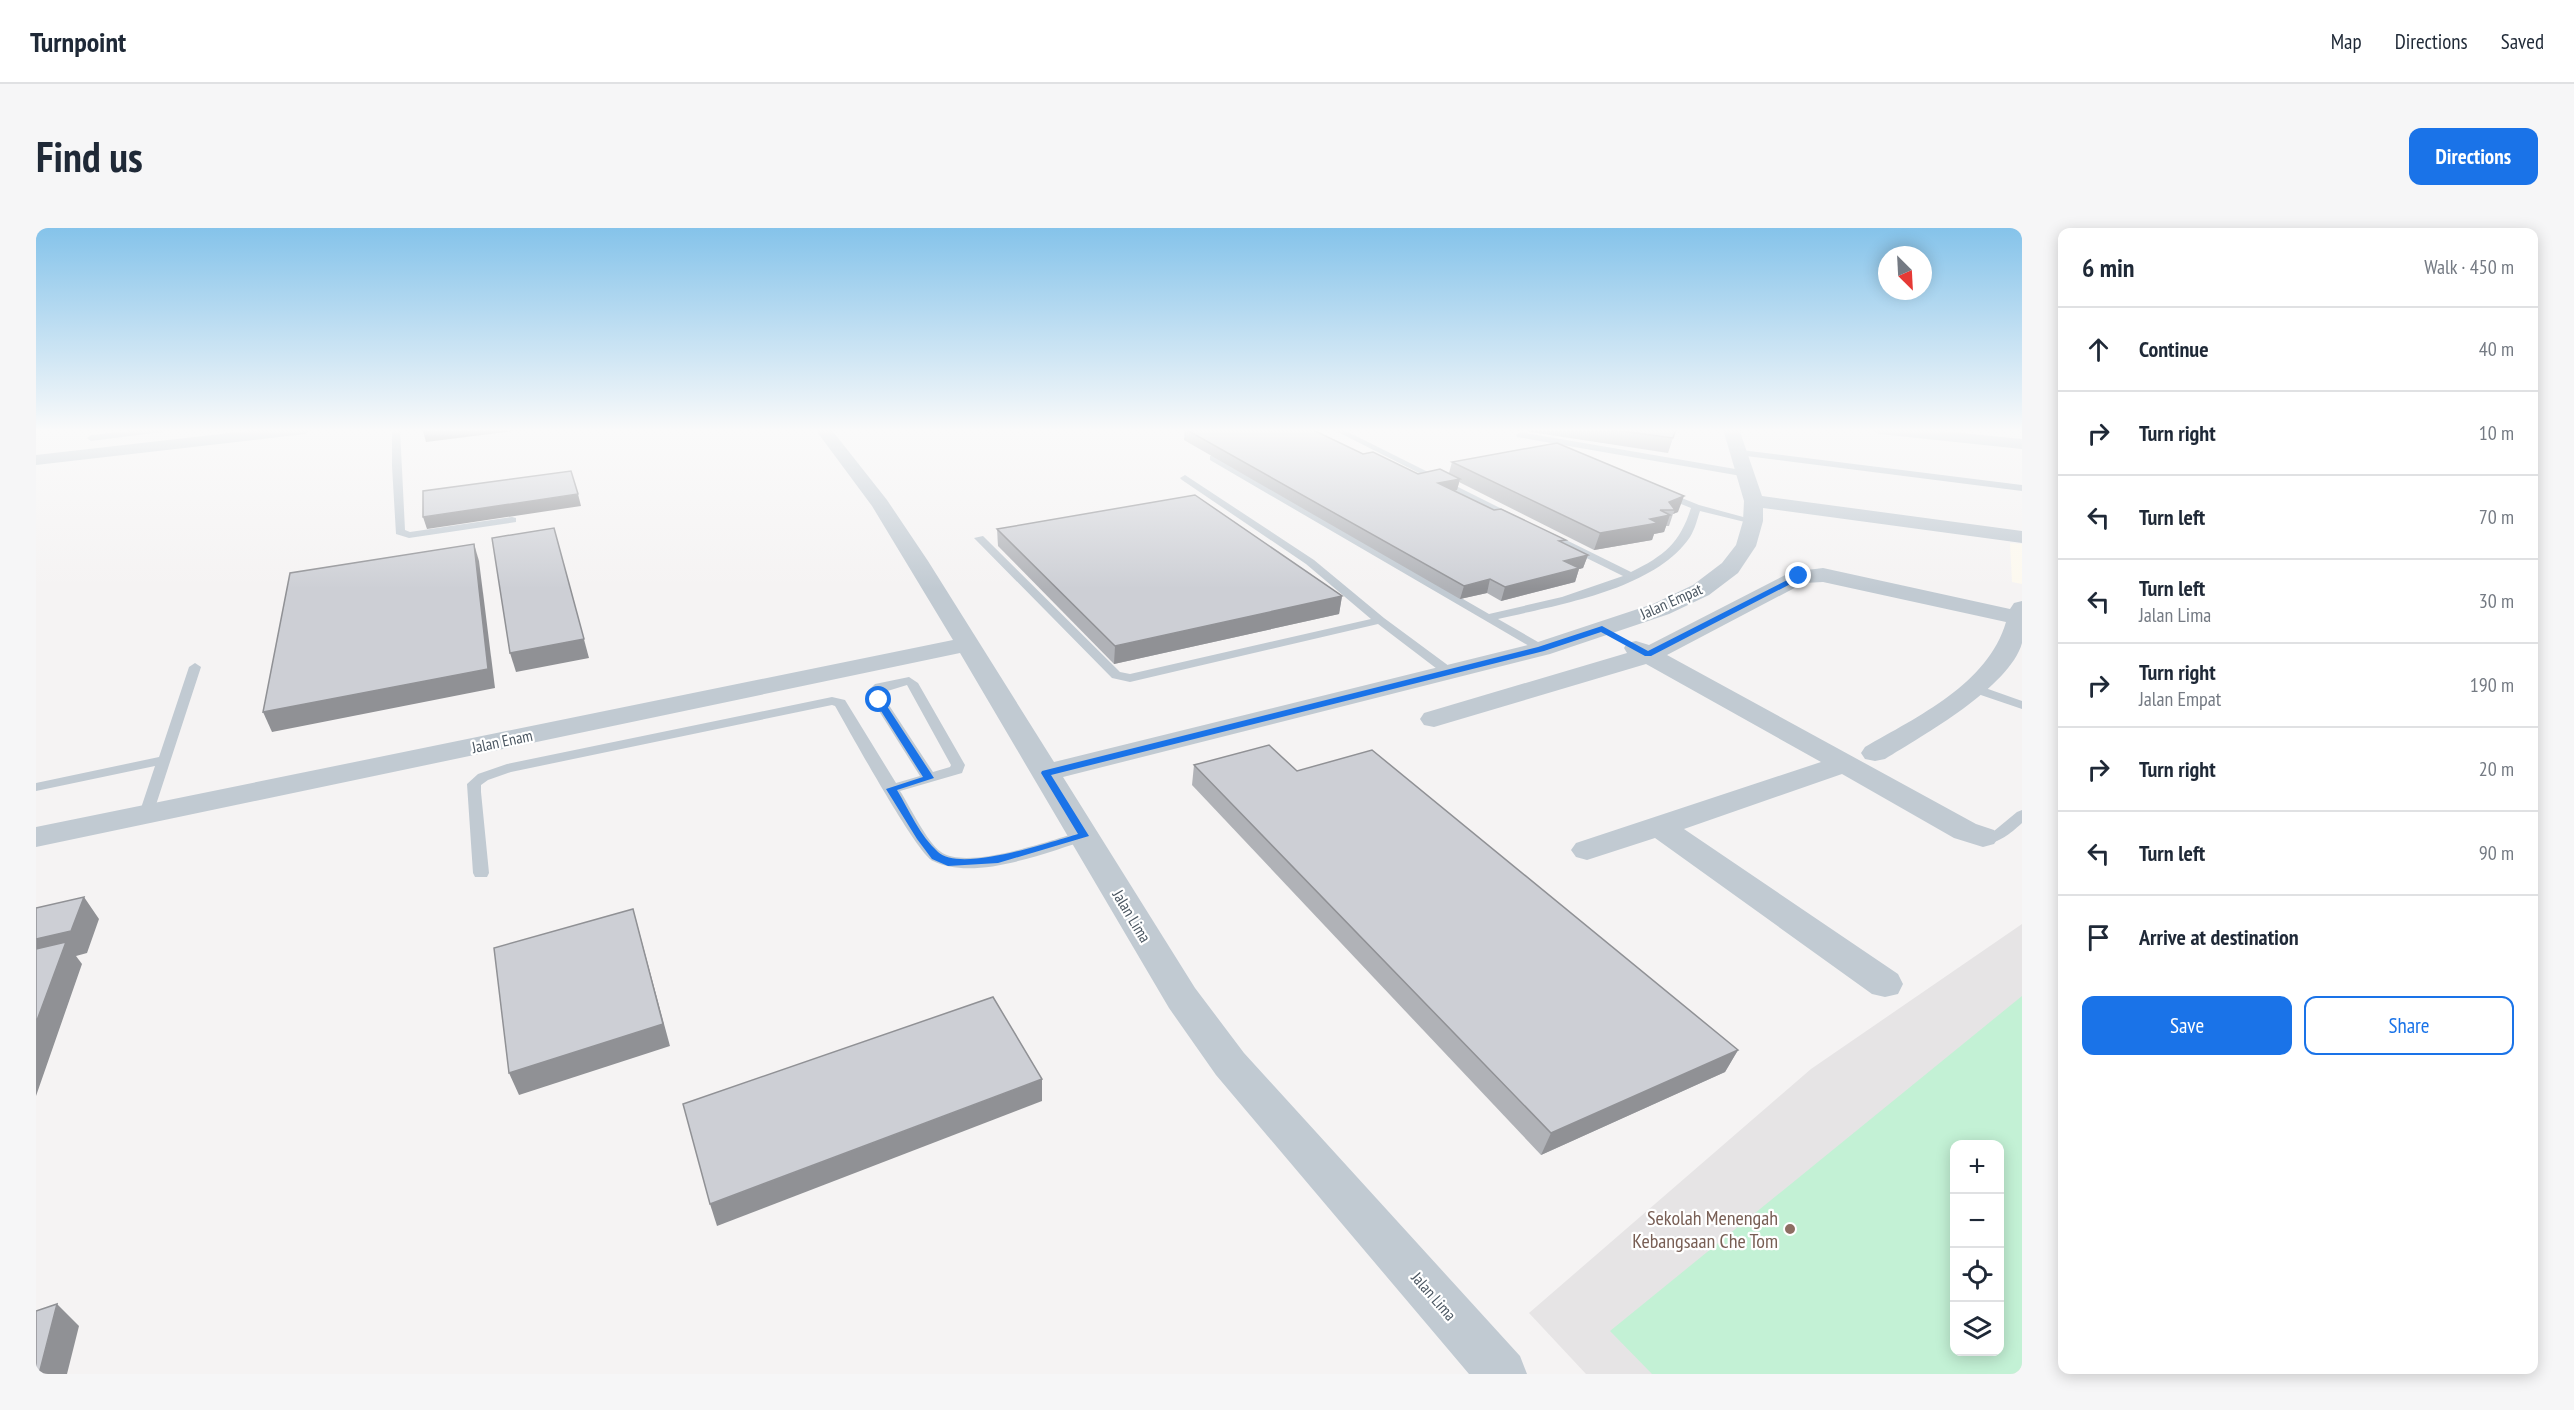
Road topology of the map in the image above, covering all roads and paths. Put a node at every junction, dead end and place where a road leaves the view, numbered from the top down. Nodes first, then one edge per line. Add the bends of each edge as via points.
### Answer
1 (397, 482) edge
2 (864, 482) edge
3 (1192, 482) edge
4 (1255, 482) edge
5 (1443, 482) edge
6 (1748, 482) edge
7 (1958, 482) edge
8 (2022, 488) edge
9 (1653, 490) edge
10 (1696, 507) junction
11 (1754, 511) junction
12 (512, 520) edge
13 (1526, 524) edge
14 (1537, 529) edge
15 (979, 538) dead end
16 (2020, 540) edge
17 (1631, 576) junction
18 (2021, 613) edge
19 (1488, 618) junction
20 (1380, 620) junction
21 (1602, 629) junction
22 (967, 644) junction
23 (1541, 649) junction
24 (1648, 655) junction
25 (195, 667) dead end
26 (1449, 672) junction
27 (1974, 688) junction
28 (2022, 705) edge
29 (1434, 719) dead end
30 (1875, 753) dead end
31 (164, 760) junction
32 (1844, 764) junction
33 (1046, 773) junction
34 (929, 778) junction
35 (36, 787) edge
36 (891, 789) junction
37 (147, 814) junction
38 (2022, 815) edge
39 (1660, 827) junction
40 (1084, 836) junction
41 (36, 837) edge
42 (1983, 837) joint
43 (1587, 850) dead end
44 (481, 873) dead end
45 (1885, 984) dead end
46 (1492, 1371) edge

1 - 12 lane via 400,532 404,534
2 - 22 street, Jalan Lima
3 - 20 lane via 1310,562
4 - 19 lane
5 - 13 lane
6 - 11 street
7 - 8 lane
9 - 10 lane
10 - 11 lane
10 - 17 lane via 1686,536 1663,560
11 - 16 street
11 - 21 street, Jalan Empat via 1746,546 1730,568 1701,590 1661,609
14 - 17 lane
15 - 20 lane via 1116,675 1130,678
17 - 19 lane via 1584,594
18 - 24 street via 1823,575 1799,576
18 - 27 street via 2004,654
19 - 23 lane
20 - 26 lane
21 - 23 street, Jalan Empat
21 - 24 street
22 - 33 street, Jalan Lima
22 - 37 street, Jalan Enam
23 - 26 street, Jalan Empat
24 - 29 street
24 - 32 street
25 - 31 lane
26 - 33 street, Jalan Empat
27 - 28 lane
27 - 30 street
31 - 35 lane
31 - 37 lane
32 - 39 street
32 - 42 street via 1965,831
33 - 40 street, Jalan Lima
34 - 34 lane via 957,770 958,765 912,683 876,689 874,692
34 - 36 lane
36 - 40 lane via 935,856 948,862 998,860
36 - 44 lane via 840,703 822,702 507,768 483,777 474,784
37 - 41 street, Jalan Enam
38 - 42 lane via 1998,836
39 - 43 street
39 - 45 street
40 - 46 street, Jalan Lima via 1182,998 1230,1064

